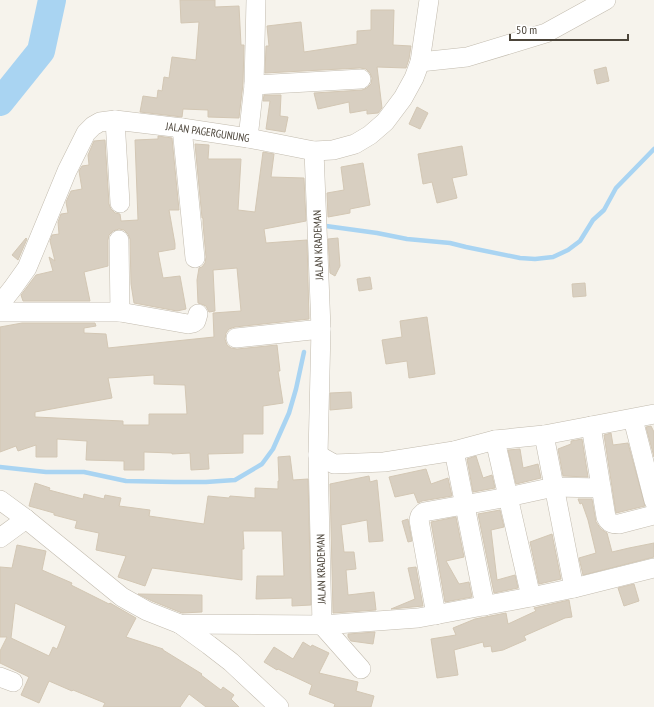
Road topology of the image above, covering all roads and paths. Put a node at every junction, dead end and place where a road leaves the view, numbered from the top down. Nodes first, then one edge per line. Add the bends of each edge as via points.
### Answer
1 (256, 0) edge
2 (429, 0) edge
3 (606, 0) edge
4 (420, 62) junction
5 (361, 79) dead end
6 (254, 85) junction
7 (115, 120) junction
8 (182, 128) junction
9 (248, 138) junction
10 (314, 151) junction
11 (120, 203) dead end
12 (119, 240) dead end
13 (195, 258) dead end
14 (0, 304) edge
15 (0, 312) edge
16 (120, 312) junction
17 (198, 314) dead end
18 (320, 329) junction
19 (236, 338) dead end
20 (654, 414) edge
21 (633, 419) junction
22 (591, 426) junction
23 (544, 435) junction
24 (495, 440) junction
25 (454, 451) junction
26 (318, 455) junction
27 (554, 487) junction
28 (601, 488) junction
29 (508, 497) junction
30 (0, 500) edge
31 (654, 501) edge
32 (465, 505) junction
33 (654, 515) edge
34 (26, 519) junction
35 (0, 538) edge
36 (654, 568) edge
37 (574, 588) junction
38 (531, 597) junction
39 (485, 606) junction
40 (436, 615) junction
41 (180, 624) junction
42 (322, 625) junction
43 (361, 669) dead end
44 (279, 707) edge

1 - 6 street
2 - 4 street, JALAN PAGERGUNUNG
3 - 4 street via 546,32 467,57
4 - 10 street, JALAN PAGERGUNUNG via 404,98 385,122 370,135 355,144 333,150
5 - 6 street
6 - 9 street
7 - 8 street, JALAN PAGERGUNUNG
7 - 11 street
7 - 14 street, JALAN PAGERGUNUNG via 100,122 86,133 27,268
8 - 9 street, JALAN PAGERGUNUNG
8 - 13 street
9 - 10 street, JALAN PAGERGUNUNG
10 - 18 street, JALAN KRADEMAN
12 - 16 street
15 - 16 street
16 - 17 street via 188,324 196,321
18 - 19 street
18 - 26 street, JALAN KRADEMAN
20 - 21 street
21 - 22 street
21 - 31 street
22 - 23 street
22 - 28 street
23 - 24 street
23 - 27 street
24 - 25 street
24 - 29 street
25 - 26 street via 384,462 334,464
25 - 32 street
26 - 42 street, JALAN KRADEMAN
27 - 28 street
27 - 29 street
27 - 37 street
28 - 33 street via 606,517 613,524
29 - 32 street
29 - 38 street
30 - 34 street
32 - 39 street
32 - 40 street via 424,512 420,516
34 - 35 street
34 - 41 street via 122,597 147,611
36 - 37 street
37 - 38 street
38 - 39 street
39 - 40 street
40 - 42 street
41 - 42 street
41 - 44 street via 232,662
42 - 43 street

